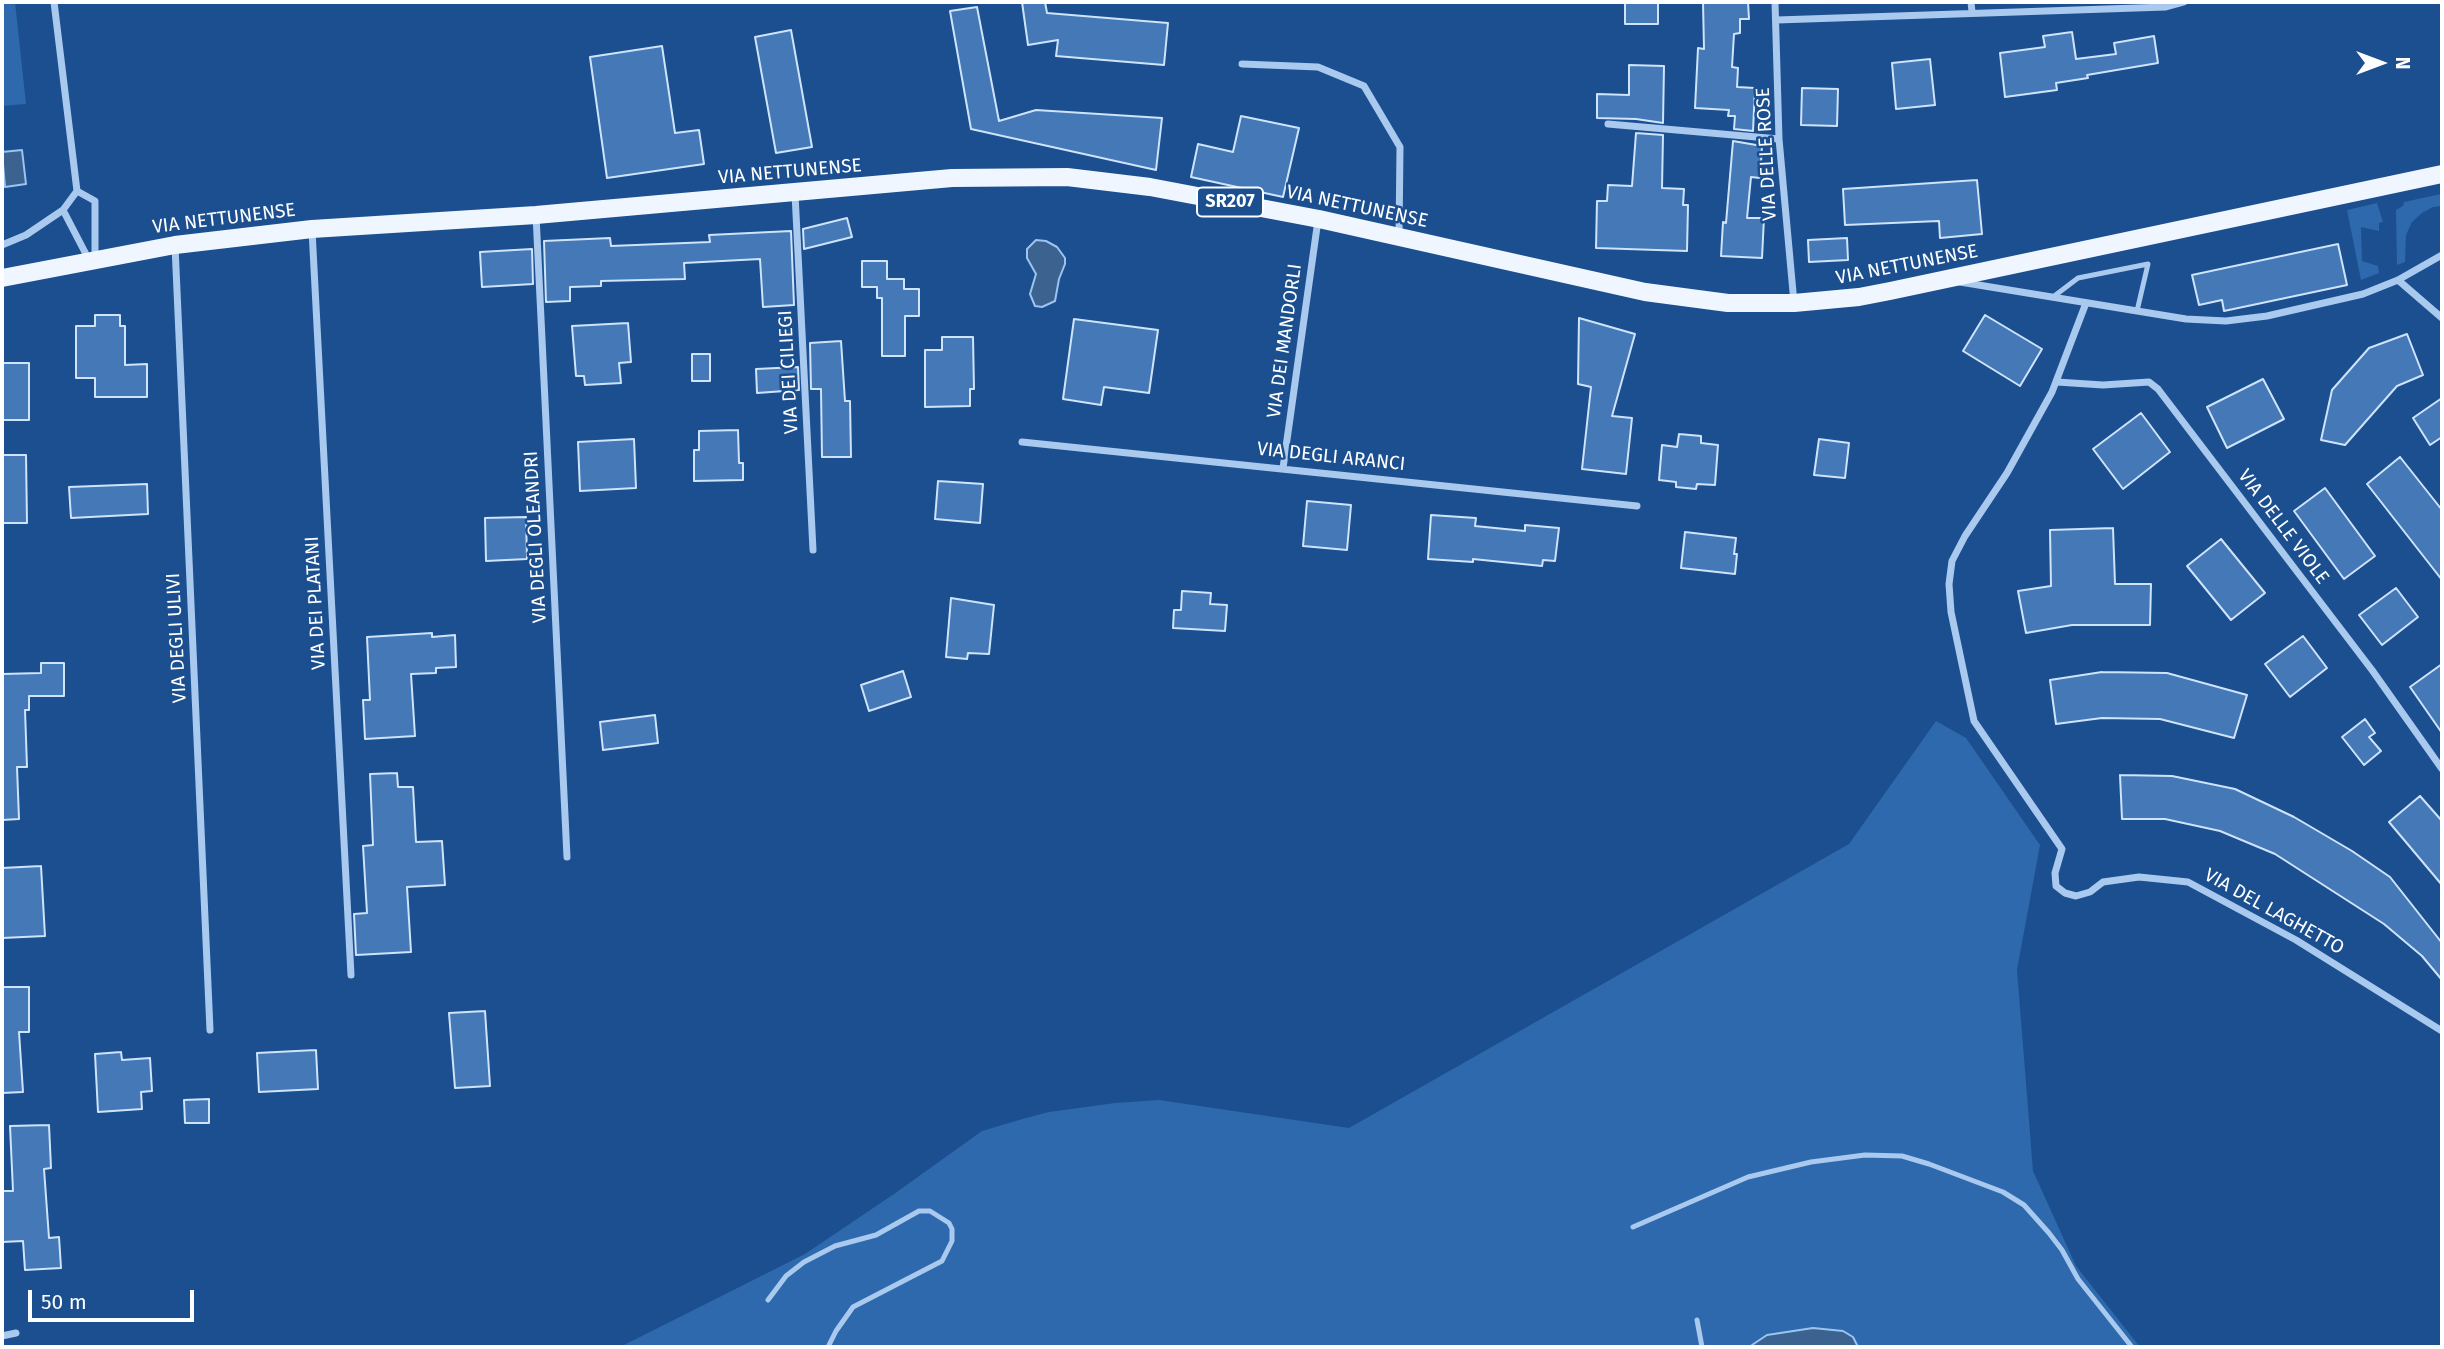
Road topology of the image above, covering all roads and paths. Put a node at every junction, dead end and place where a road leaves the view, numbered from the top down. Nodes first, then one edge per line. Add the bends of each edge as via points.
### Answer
1 (54, 2) edge
2 (1775, 2) edge
3 (1971, 2) edge
4 (2184, 2) edge
5 (1972, 12) junction
6 (1777, 20) junction
7 (1242, 64) dead end
8 (1608, 124) dead end
9 (1779, 139) junction
10 (2442, 174) edge
11 (78, 191) junction
12 (795, 193) junction
13 (63, 210) junction
14 (536, 215) junction
15 (1319, 219) junction
16 (312, 229) junction
17 (1399, 236) junction
18 (2, 245) edge
19 (174, 245) junction
20 (2442, 255) edge
21 (92, 260) junction
22 (2, 278) edge
23 (1945, 280) junction
24 (2398, 280) junction
25 (2053, 297) junction
26 (1794, 303) junction
27 (2086, 303) junction
28 (2137, 311) junction
29 (2442, 318) edge
30 (2057, 382) junction
31 (1021, 442) dead end
32 (1283, 468) junction
33 (1637, 506) dead end
34 (813, 550) dead end
35 (2442, 769) edge
36 (568, 857) dead end
37 (351, 975) dead end
38 (211, 1030) dead end
39 (2442, 1031) edge
40 (1633, 1227) dead end
41 (768, 1300) dead end
42 (1697, 1320) dead end
43 (16, 1333) dead end
44 (2, 1336) edge
45 (828, 1347) edge
46 (1702, 1347) edge
47 (2132, 1347) edge

1 - 11 street
2 - 6 street, VIA DELLE ROSE
3 - 5 street
4 - 5 street
5 - 6 street
6 - 9 street, VIA DELLE ROSE
7 - 17 street via 1318,67 1364,86 1400,148
8 - 9 street
9 - 26 street, VIA DELLE ROSE
10 - 23 main road, VIA NETTUNENSE / SR207
11 - 13 street
11 - 21 street via 95,201
12 - 14 main road, VIA NETTUNENSE / SR207
12 - 15 main road, VIA NETTUNENSE / SR207 via 952,178 1067,177 1150,187
12 - 34 street, VIA DEI CILIEGI
13 - 18 street
13 - 21 street
14 - 16 main road, VIA NETTUNENSE / SR207
14 - 36 street, VIA DEGLI OLEANDRI
15 - 17 main road, VIA NETTUNENSE / SR207
15 - 32 street, VIA DEI MANDORLI
16 - 19 main road, VIA NETTUNENSE / SR207
16 - 37 street, VIA DEI PLATANI
17 - 26 main road, VIA NETTUNENSE / SR207 via 1644,292 1728,303
19 - 21 main road, VIA NETTUNENSE / SR207
19 - 38 street, VIA DEGLI ULIVI
20 - 24 street
21 - 22 main road, VIA NETTUNENSE / SR207
23 - 25 street
23 - 26 main road, VIA NETTUNENSE / SR207 via 1858,297
24 - 28 street via 2348,299 2248,319 2213,321
24 - 29 street
25 - 27 street
25 - 28 lane via 2078,278 2148,264
27 - 28 street
27 - 30 street, VIA DEL LAGHETTO
30 - 35 street, VIA DELLE VIOLE via 2149,382 2158,388
30 - 39 street, VIA DEL LAGHETTO via 1958,548 1949,584 1974,721 2062,849 2054,873 2056,886 2076,896 2103,881 2139,877 2188,881 2296,940
31 - 32 street, VIA DEGLI ARANCI
32 - 33 street, VIA DEGLI ARANCI
40 - 47 lane via 1748,1177 1811,1162 1902,1156 2003,1192 2024,1205
41 - 45 lane via 786,1276 835,1245 876,1235 919,1211 930,1211 949,1223 952,1241 942,1261 853,1307
42 - 46 lane
43 - 44 street

